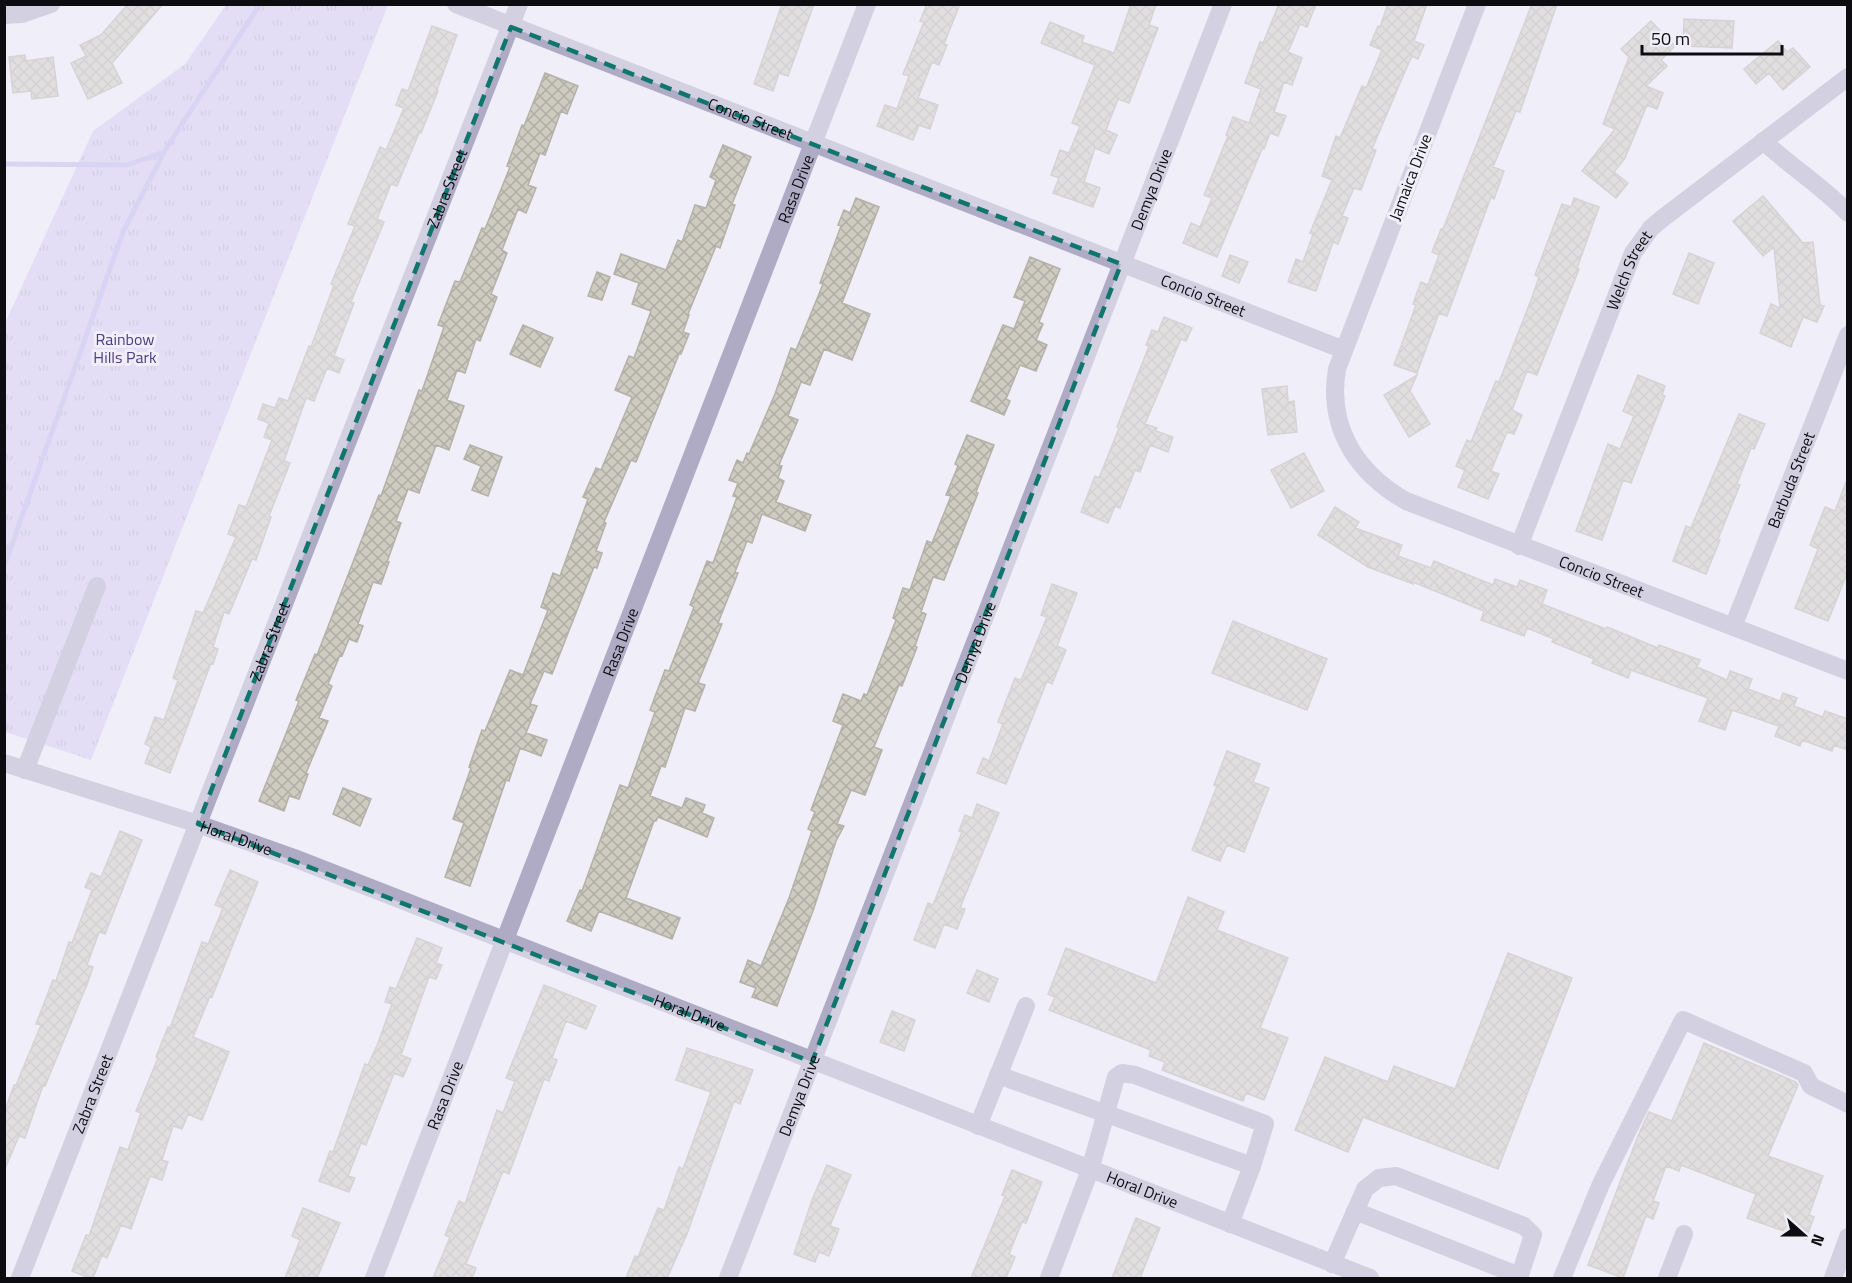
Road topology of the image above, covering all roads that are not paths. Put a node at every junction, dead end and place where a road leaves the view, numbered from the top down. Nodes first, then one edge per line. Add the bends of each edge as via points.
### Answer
1 (51, 4) edge
2 (456, 4) edge
3 (519, 4) edge
4 (867, 4) edge
5 (1222, 4) edge
6 (1477, 4) edge
7 (4, 15) edge
8 (511, 27) junction
9 (1848, 77) edge
10 (1762, 141) junction
11 (812, 144) junction
12 (1848, 213) edge
13 (1121, 264) junction
14 (1848, 335) edge
15 (1344, 350) junction
16 (1519, 546) junction
17 (97, 586) dead end
18 (1733, 627) junction
19 (1848, 671) edge
20 (4, 763) edge
21 (25, 770) junction
22 (198, 824) junction
23 (505, 942) junction
24 (1026, 1006) dead end
25 (812, 1062) junction
26 (998, 1076) junction
27 (1848, 1104) edge
28 (1106, 1114) junction
29 (978, 1126) junction
30 (1252, 1166) junction
31 (1090, 1170) junction
32 (1355, 1211) junction
33 (1230, 1224) junction
34 (1684, 1234) dead end
35 (1848, 1237) edge
36 (1332, 1264) junction
37 (1519, 1277) edge
38 (20, 1278) edge
39 (374, 1278) edge
40 (728, 1278) edge
41 (1049, 1278) edge
42 (1370, 1278) edge
43 (1562, 1278) edge
44 (1667, 1278) edge
45 (1833, 1278) edge

1 - 7 street
2 - 8 street, Concio Street
3 - 8 street, Zabra Street
4 - 11 street, Rasa Drive
5 - 13 street, Demya Drive
6 - 15 street, Jamaica Drive
8 - 11 street, Concio Street
8 - 22 street, Zabra Street
9 - 10 street, Welch Street
10 - 12 street
10 - 16 street, Welch Street via 1651,228 1633,252
11 - 13 street, Concio Street
11 - 23 street, Rasa Drive
13 - 15 street, Concio Street
13 - 25 street, Demya Drive
14 - 18 street, Barbuda Street
15 - 16 street, Concio Street via 1335,383 1336,404 1351,452 1366,472 1406,501
16 - 18 street, Concio Street
17 - 21 street
18 - 19 street, Concio Street
20 - 21 street, Horal Drive
21 - 22 street, Horal Drive
22 - 23 street, Horal Drive
22 - 38 street, Zabra Street
23 - 25 street, Horal Drive
23 - 39 street, Rasa Drive
24 - 26 street
25 - 29 street, Horal Drive
25 - 40 street, Demya Drive
26 - 28 street
26 - 29 street
27 - 43 street via 1811,1086 1804,1073 1683,1020 1601,1184
28 - 30 street
28 - 30 street via 1116,1077 1122,1073 1135,1075 1265,1124
28 - 31 street
29 - 31 street, Horal Drive
30 - 33 street
31 - 33 street, Horal Drive
31 - 41 street
32 - 36 street
32 - 37 street
32 - 37 street via 1365,1189 1379,1178 1396,1176 1524,1226 1533,1235
33 - 36 street, Horal Drive
34 - 44 street
35 - 45 street
36 - 42 street, Horal Drive

